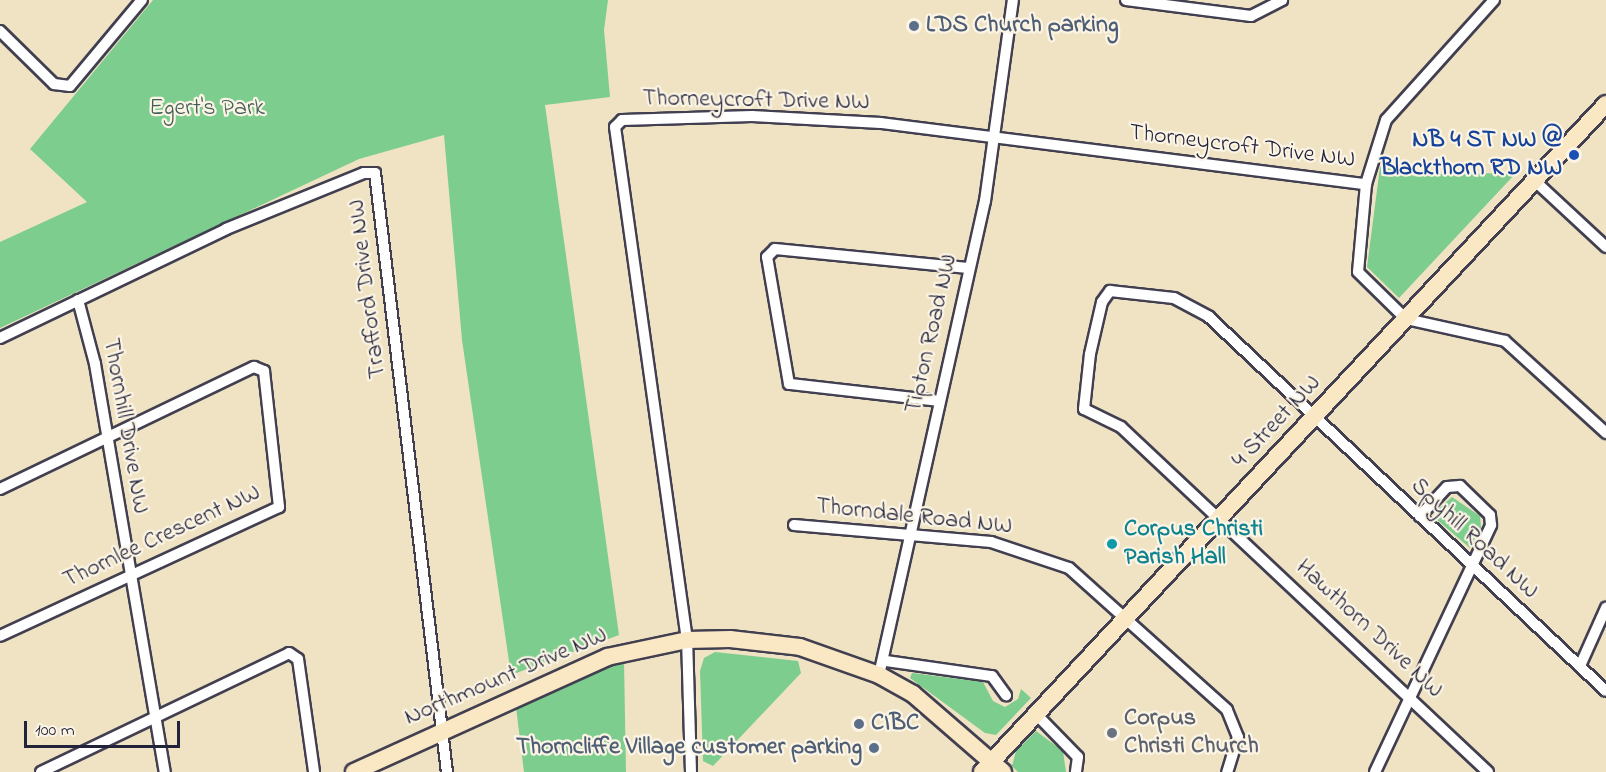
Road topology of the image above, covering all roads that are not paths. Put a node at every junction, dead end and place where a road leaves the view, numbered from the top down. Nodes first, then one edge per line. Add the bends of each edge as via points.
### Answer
1 (142, 0) edge
2 (1013, 0) edge
3 (1126, 0) edge
4 (1282, 0) edge
5 (1494, 0) edge
6 (0, 32) edge
7 (1606, 104) edge
8 (998, 137) junction
9 (1535, 181) junction
10 (1366, 184) junction
11 (1606, 247) edge
12 (968, 268) junction
13 (78, 300) junction
14 (1406, 319) junction
15 (0, 338) edge
16 (939, 401) junction
17 (1313, 418) junction
18 (1606, 433) edge
19 (106, 438) junction
20 (0, 489) edge
21 (1420, 516) junction
22 (1220, 517) junction
23 (794, 525) dead end
24 (911, 536) junction
25 (1471, 565) junction
26 (129, 573) junction
27 (1606, 608) edge
28 (1127, 617) junction
29 (0, 636) edge
30 (687, 640) junction
31 (1580, 666) junction
32 (882, 668) junction
33 (1606, 691) edge
34 (1006, 694) dead end
35 (1410, 697) junction
36 (1036, 714) junction
37 (157, 716) junction
38 (442, 729) junction
39 (992, 768) edge
40 (41, 772) edge
41 (165, 772) edge
42 (314, 772) edge
43 (354, 772) edge
44 (447, 772) edge
45 (692, 772) edge
46 (1076, 772) edge
47 (1227, 772) edge
48 (1375, 772) edge
49 (1488, 772) edge

1 - 6 street via 70,86 54,84
2 - 8 street, Tipton Road NW
3 - 4 street via 1251,16
5 - 10 street via 1392,112
7 - 9 main road, 4 Street NW
8 - 10 street, Thorneycroft Drive NW
8 - 12 street, Tipton Road NW
8 - 30 street, Thorneycroft Drive NW via 795,117 622,120 615,127
9 - 11 street
9 - 14 main road, 4 Street NW
10 - 14 street via 1358,272
12 - 16 street, Tipton Road NW
12 - 16 street via 775,249 767,256 789,384
13 - 15 street, Trafford Drive NW
13 - 19 street, Thornhill Drive NW via 95,364
13 - 38 street, Trafford Drive NW via 226,229 364,172 375,173
14 - 17 main road, 4 Street NW
14 - 18 street via 1505,341
16 - 24 street, Tipton Road NW
17 - 21 street, Spyhill Road NW
17 - 22 main road, 4 Street NW
17 - 22 street, Spyhill Road NW via 1192,305 1121,289 1106,295 1090,354 1084,409 1121,426
19 - 20 street, Thornlee Crescent NW
19 - 26 street, Thornhill Drive NW
19 - 26 street, Thornlee Crescent NW via 254,367 264,371 279,507
21 - 25 street, Spyhill Road NW
21 - 25 street via 1448,487 1460,486 1490,515 1491,525
22 - 28 main road, 4 Street NW
22 - 35 street, Hawthorn Drive NW
23 - 24 street, Thorndale Road NW
24 - 28 street, Thorndale Road NW via 991,542 1044,556 1083,578
24 - 32 street, Tipton Road NW
25 - 31 street, Spyhill Road NW
25 - 35 street
26 - 29 street, Thornlee Crescent NW
26 - 37 street, Thornhill Drive NW
27 - 31 street
28 - 36 main road, 4 Street NW
28 - 47 street, Thorndale Road NW via 1237,724 1236,753
30 - 32 main road, Northmount Drive NW via 774,642
30 - 38 main road, Northmount Drive NW via 607,657
30 - 45 street, Thorneycroft Drive NW
31 - 33 street, Spyhill Road NW
32 - 34 street via 992,676
32 - 39 main road, Northmount Drive NW
35 - 48 street
35 - 49 street, Hawthorn Drive NW
36 - 39 main road, 4 Street NW
36 - 46 street via 1078,757
37 - 40 street
37 - 41 street, Thornhill Drive NW
37 - 42 street via 289,653 298,659
38 - 43 main road, Northmount Drive NW
38 - 44 street, Trafford Drive NW

